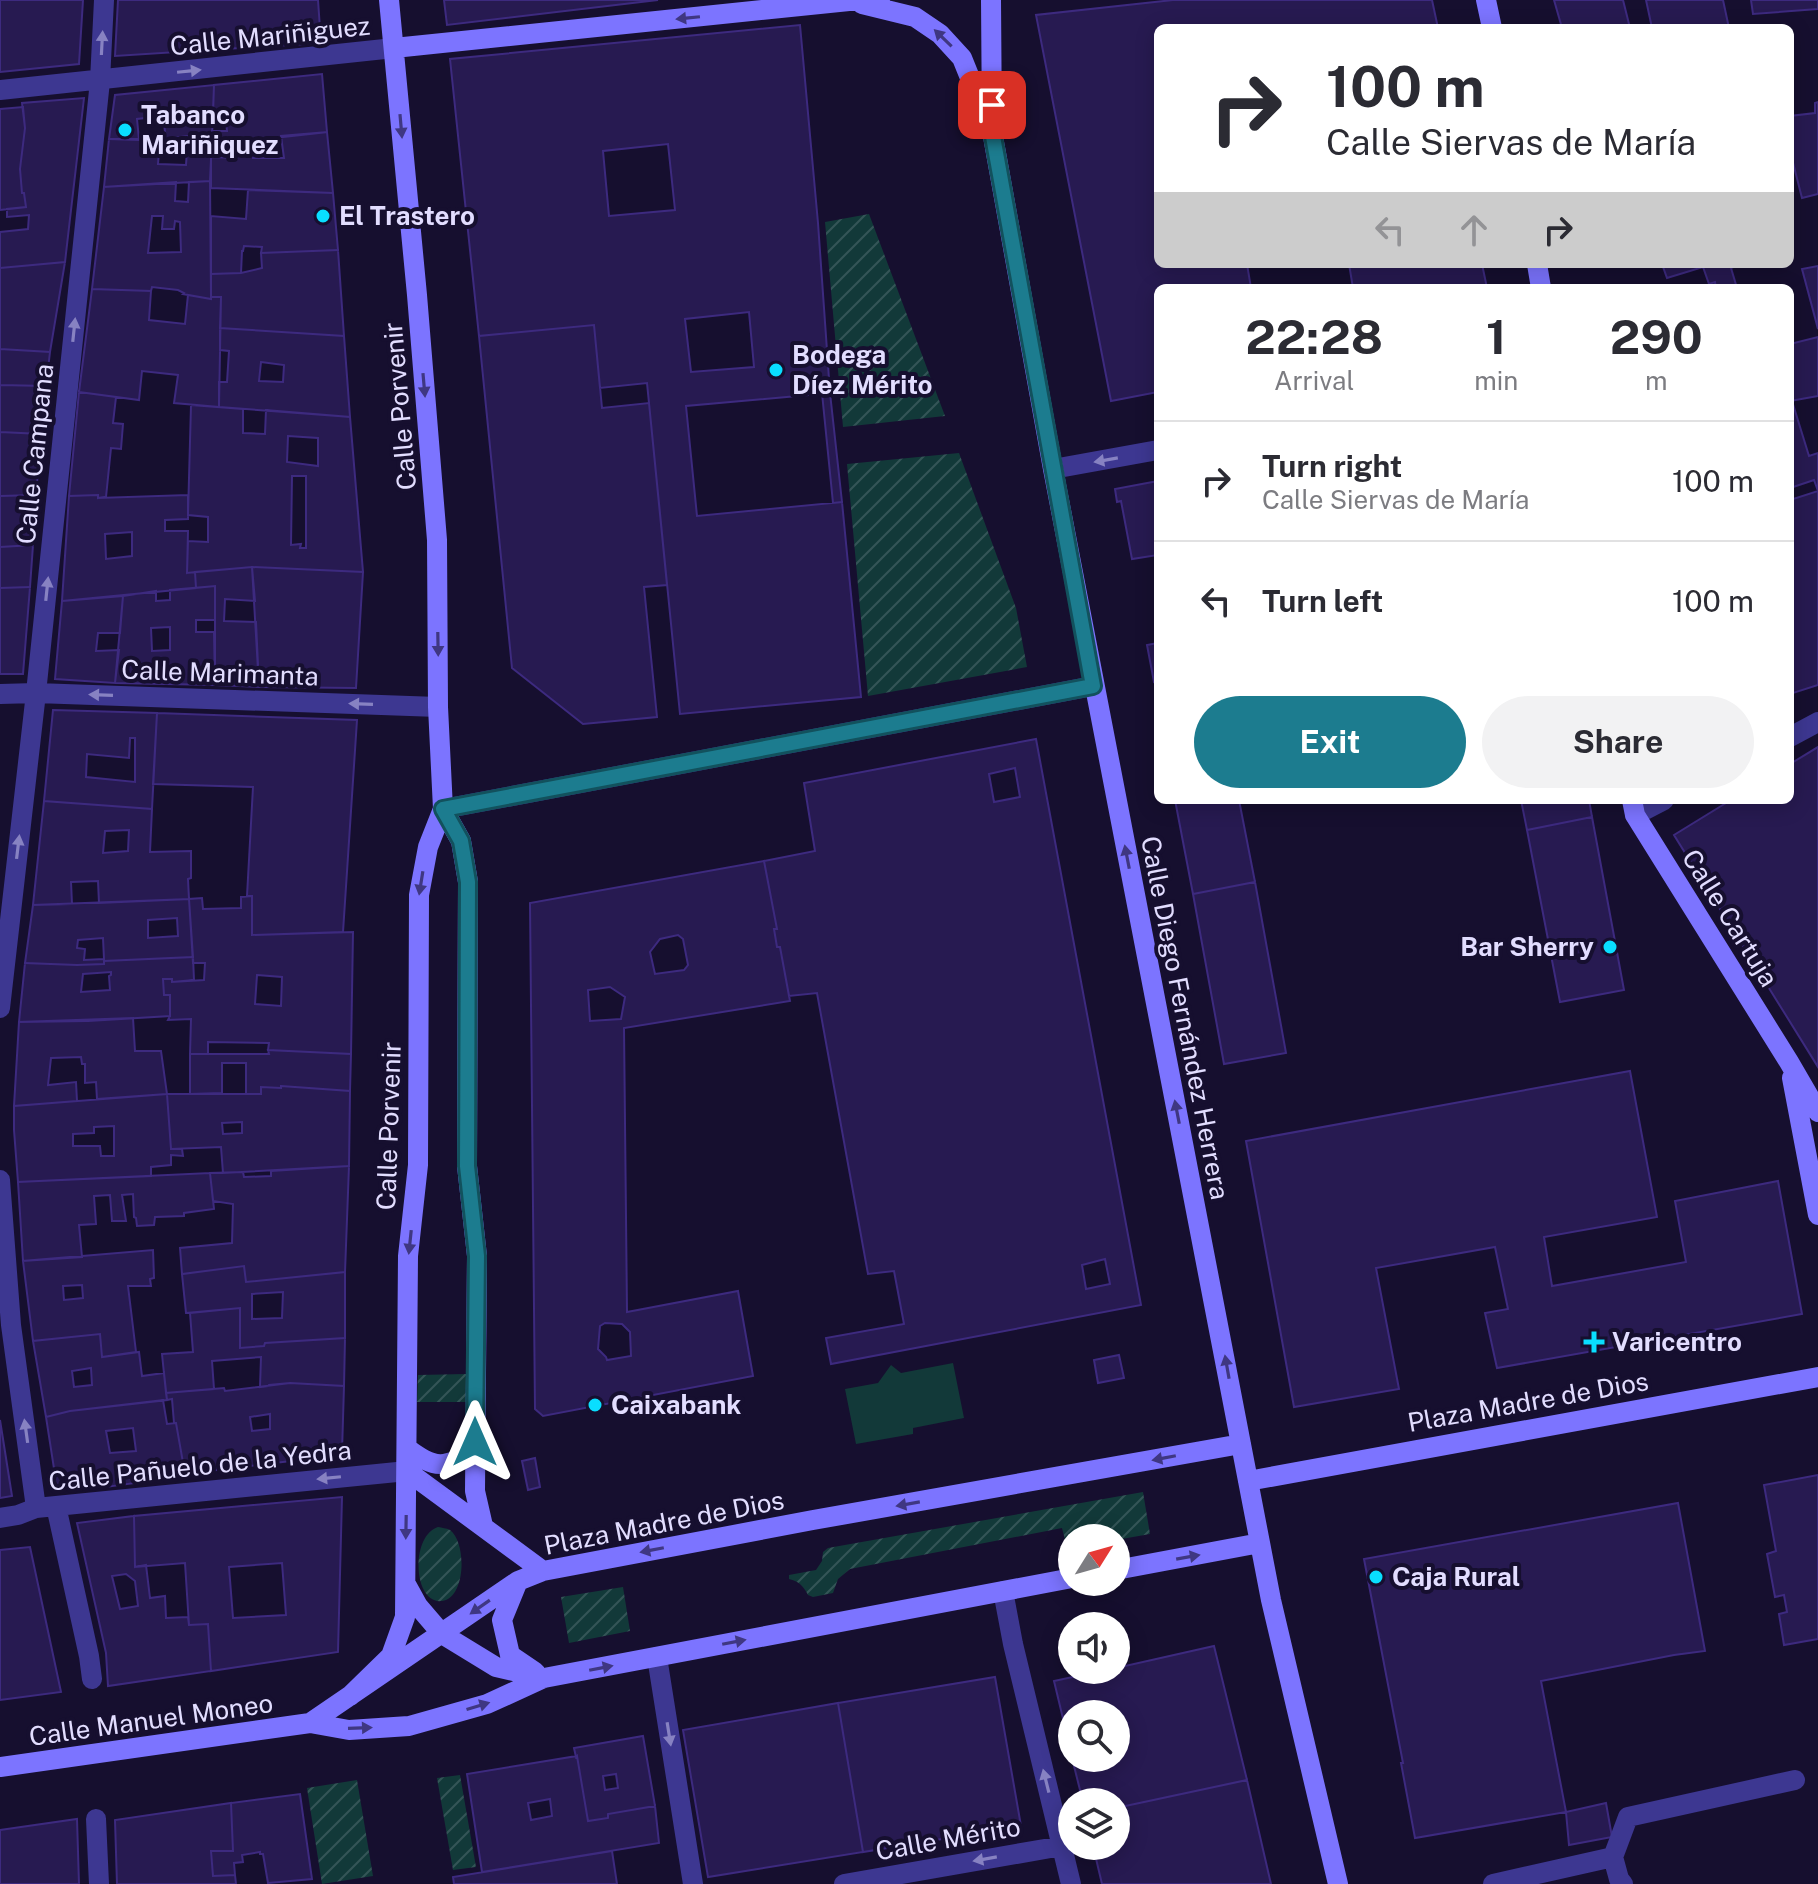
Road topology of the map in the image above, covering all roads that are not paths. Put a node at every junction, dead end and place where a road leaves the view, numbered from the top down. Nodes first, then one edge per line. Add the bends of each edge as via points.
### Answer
1 (104, 0) edge
2 (389, 0) edge
3 (849, 0) edge
4 (880, 0) edge
5 (991, 0) edge
6 (1486, 0) edge
7 (1491, 24) edge
8 (394, 48) junction
9 (100, 81) junction
10 (0, 90) edge
11 (992, 131) junction
12 (1154, 451) edge
13 (1053, 469) junction
14 (1093, 686) junction
15 (36, 693) junction
16 (0, 694) edge
17 (438, 707) junction
18 (1818, 722) edge
19 (1794, 735) edge
20 (1633, 807) edge
21 (443, 809) junction
22 (0, 1008) edge
23 (1789, 1062) junction
24 (1818, 1112) edge
25 (0, 1180) edge
26 (1818, 1215) edge
27 (1818, 1377) edge
28 (1241, 1444) junction
29 (407, 1448) junction
30 (475, 1451) junction
31 (407, 1471) junction
32 (1248, 1481) junction
33 (46, 1507) junction
34 (0, 1518) edge
35 (483, 1526) junction
36 (1260, 1543) junction
37 (1130, 1567) edge
38 (543, 1571) junction
39 (518, 1581) junction
40 (1058, 1581) edge
41 (406, 1584) junction
42 (1003, 1591) junction
43 (442, 1634) junction
44 (657, 1657) junction
45 (544, 1678) junction
46 (92, 1679) dead end
47 (350, 1696) junction
48 (310, 1723) junction
49 (0, 1767) edge
50 (1795, 1780) dead end
51 (96, 1819) dead end
52 (1058, 1830) edge
53 (1058, 1847) edge
54 (1613, 1857) junction
55 (1065, 1860) edge
56 (99, 1884) edge
57 (693, 1884) edge
58 (844, 1884) edge
59 (1071, 1884) edge
60 (1338, 1884) edge
61 (1493, 1884) edge
62 (1623, 1884) edge

9 -> 1 street, Calle Campana
2 - 8 street, Calle Porvenir
3 - 4 street, Calle Mariñiguez
3 -> 8 street, Calle Mariñiguez
11 -> 3 street, Calle Diego Fernández Herrera via 962,58 940,34 915,17
5 - 11 street, Calle Diego Fernández Herrera
6 - 7 street
9 -> 8 street, Calle Mariñiguez
8 -> 17 street, Calle Porvenir via 437,540
9 - 10 street, Calle Mariñiguez
15 -> 9 street, Calle Campana
11 - 13 street, Calle Diego Fernández Herrera
12 -> 13 street
13 - 14 street, Calle Diego Fernández Herrera
14 - 21 street
28 -> 14 street, Calle Diego Fernández Herrera
15 - 16 street, Calle Marimanta
17 -> 15 street, Calle Marimanta
22 -> 15 street, Calle Campana
17 - 21 street, Calle Porvenir
18 - 19 street
20 - 23 street, Calle Cartuja
21 -> 29 street, Calle Porvenir via 428,847 419,895 418,1165 408,1256
21 - 30 street, Calle Porvenir via 461,841 468,882 467,1166 477,1256
23 - 24 street, Calle Cartuja
23 - 26 street, Calle Cartuja
33 -> 25 street via 11,1325
27 - 32 street, Plaza Madre de Dios
28 - 32 street
28 -> 38 street, Plaza Madre de Dios
29 - 30 street via 427,1463 453,1463
29 - 31 street, Calle Porvenir
30 - 35 street, Calle Porvenir via 475,1491
31 -> 33 street, Calle Pañuelo de la Yedra
31 - 35 street
31 -> 41 street, Calle Porvenir
32 - 36 street
33 - 34 street, Calle Pañuelo de la Yedra
33 - 46 street
35 - 38 street
37 -> 36 street
36 - 60 street
38 - 39 street, Plaza Madre de Dios
39 -> 43 street
39 - 45 street, Plaza Madre de Dios via 502,1620 510,1655
40 - 42 street
41 - 43 street
41 - 47 street, Calle Porvenir via 405,1617 391,1656
44 -> 42 street
52 -> 42 street, Calle Mérito
43 - 45 street via 496,1667
43 - 47 street
45 -> 44 street
44 -> 57 street
48 -> 45 street via 349,1730 409,1726 487,1704
47 - 48 street
48 - 49 street, Calle Manuel Moneo
50 - 54 street via 1628,1817
51 - 56 street
53 -> 58 street, Calle Mérito
54 - 61 street
54 - 62 street
55 - 59 street, Calle Mérito

